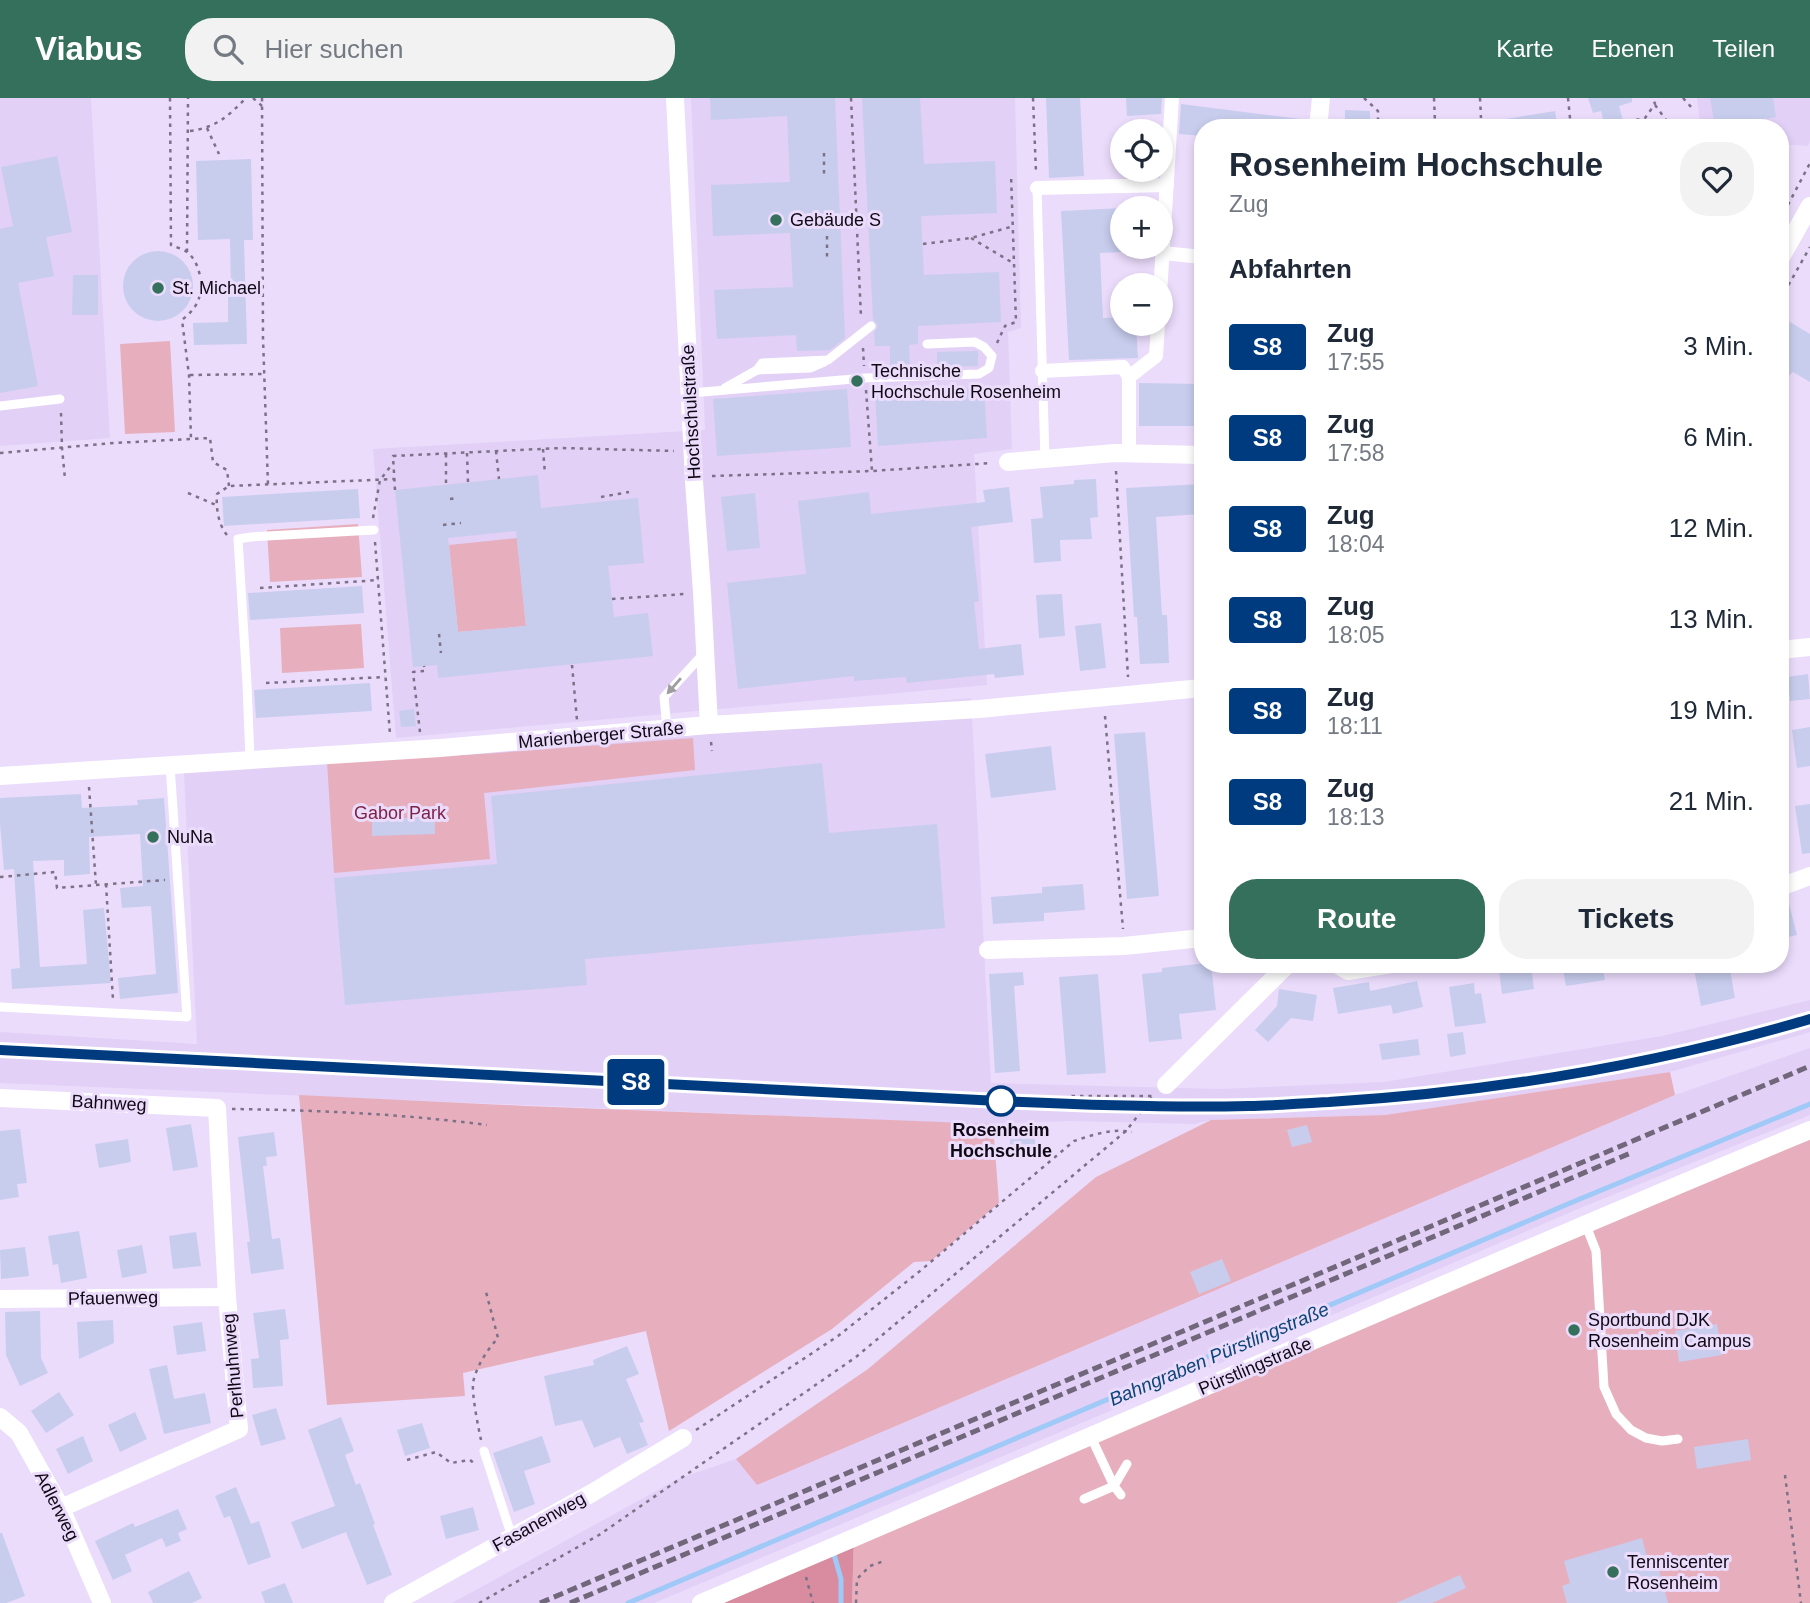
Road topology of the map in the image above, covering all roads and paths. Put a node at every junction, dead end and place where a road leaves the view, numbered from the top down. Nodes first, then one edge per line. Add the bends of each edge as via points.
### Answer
1 (170, 98) edge
2 (188, 98) edge
3 (246, 98) edge
4 (253, 98) edge
5 (262, 98) edge
6 (676, 98) edge
7 (851, 98) edge
8 (1033, 98) edge
9 (1172, 98) edge
10 (1321, 98) edge
11 (1364, 98) edge
12 (1434, 98) edge
13 (1480, 98) edge
14 (1568, 98) edge
15 (1653, 98) edge
16 (1682, 98) edge
17 (1655, 104) junction
18 (262, 106) junction
19 (1692, 108) dead end
20 (1481, 118) dead end
21 (1319, 119) edge
22 (1378, 119) edge
23 (1435, 119) edge
24 (1570, 119) edge
25 (1640, 119) edge
26 (1666, 119) edge
27 (207, 128) junction
28 (189, 131) junction
29 (824, 153) dead end
30 (219, 154) dead end
31 (1810, 163) edge
32 (1011, 174) dead end
33 (824, 175) dead end
34 (1167, 186) junction
35 (1037, 188) junction
36 (1166, 196) edge
37 (1789, 203) edge
38 (1810, 206) edge
39 (1014, 226) junction
40 (827, 236) dead end
41 (971, 238) junction
42 (1789, 243) edge
43 (923, 244) dead end
44 (1810, 247) edge
45 (187, 252) junction
46 (1173, 254) edge
47 (1194, 256) edge
48 (827, 257) dead end
49 (1015, 264) junction
50 (1789, 284) edge
51 (861, 320) dead end
52 (871, 326) dead end
53 (1157, 336) edge
54 (926, 344) dead end
55 (863, 348) dead end
56 (992, 355) junction
57 (1042, 371) junction
58 (189, 374) junction
59 (263, 374) junction
60 (1129, 377) junction
61 (865, 378) junction
62 (721, 390) junction
63 (691, 393) junction
64 (60, 399) joint
65 (0, 406) edge
66 (191, 439) junction
67 (62, 448) junction
68 (542, 449) junction
69 (496, 451) junction
70 (694, 452) junction
71 (0, 453) edge
72 (467, 453) junction
73 (1122, 453) junction
74 (446, 454) junction
75 (1194, 455) edge
76 (1045, 459) junction
77 (1008, 462) joint
78 (393, 463) junction
79 (872, 471) junction
80 (545, 474) dead end
81 (694, 477) junction
82 (395, 479) junction
83 (499, 479) dead end
84 (65, 480) dead end
85 (380, 480) junction
86 (468, 482) dead end
87 (446, 484) dead end
88 (268, 485) junction
89 (229, 486) junction
90 (395, 489) dead end
91 (629, 492) dead end
92 (188, 493) dead end
93 (601, 496) dead end
94 (458, 498) dead end
95 (450, 499) dead end
96 (216, 506) junction
97 (461, 523) dead end
98 (466, 524) dead end
99 (443, 525) dead end
100 (449, 526) dead end
101 (374, 530) dead end
102 (238, 539) junction
103 (260, 588) dead end
104 (702, 592) junction
105 (612, 599) dead end
106 (439, 634) dead end
107 (1810, 647) edge
108 (1789, 649) edge
109 (705, 652) junction
110 (441, 653) dead end
111 (572, 664) dead end
112 (424, 666) dead end
113 (385, 677) junction
114 (266, 683) dead end
115 (1194, 689) edge
116 (1129, 695) junction
117 (1103, 697) junction
118 (709, 725) junction
119 (667, 729) junction
120 (578, 737) junction
121 (422, 749) junction
122 (391, 751) junction
123 (250, 760) junction
124 (170, 765) junction
125 (88, 771) junction
126 (0, 776) edge
127 (1810, 876) edge
128 (0, 877) edge
129 (179, 879) junction
130 (106, 884) junction
131 (1789, 884) edge
132 (96, 885) junction
133 (1194, 939) edge
134 (1124, 946) junction
135 (988, 950) dead end
136 (1279, 973) edge
137 (0, 1007) edge
138 (114, 1013) junction
139 (1159, 1091) junction
140 (0, 1098) edge
141 (1067, 1100) dead end
142 (217, 1108) junction
143 (487, 1125) dead end
144 (1810, 1130) edge
145 (1126, 1131) junction
146 (1132, 1132) dead end
147 (1585, 1223) junction
148 (485, 1288) dead end
149 (226, 1297) junction
150 (0, 1299) edge
151 (0, 1417) edge
152 (1091, 1437) junction
153 (683, 1438) joint
154 (1678, 1438) dead end
155 (484, 1451) joint
156 (407, 1460) dead end
157 (488, 1464) junction
158 (1127, 1464) dead end
159 (1785, 1475) dead end
160 (1114, 1486) junction
161 (1121, 1495) dead end
162 (1084, 1499) dead end
163 (61, 1508) junction
164 (512, 1537) junction
165 (802, 1560) junction
166 (884, 1561) dead end
167 (102, 1603) edge
168 (393, 1603) edge
169 (479, 1603) edge
170 (701, 1603) edge
171 (813, 1603) edge
172 (856, 1603) edge
173 (1801, 1603) edge

1 - 45 path via 171,245
2 - 28 path
3 - 27 path
4 - 18 path
5 - 18 path
6 - 63 street, Hochschulstraße
7 - 51 path
8 - 35 path
9 - 34 street
10 - 21 street
11 - 22 path via 1378,111
12 - 23 path
13 - 20 path
14 - 24 path
15 - 17 path
16 - 19 path
17 - 25 path
17 - 26 path
18 - 59 path
27 - 28 path
27 - 30 path
28 - 45 path
29 - 33 path
31 - 37 path
32 - 39 path
34 - 35 street
34 - 36 street
35 - 57 lane
38 - 42 street
39 - 41 path
39 - 49 path
40 - 48 path
41 - 43 path
41 - 49 path
44 - 50 path
45 - 58 path via 196,262 201,281 195,308 182,320
46 - 47 street
49 - 56 path via 1016,322 1005,326
52 - 62 lane via 828,359 762,363
53 - 60 street via 1156,356
54 - 56 lane via 975,342
55 - 61 path
56 - 61 lane via 989,368 979,374
57 - 60 street via 1123,367
57 - 76 lane
58 - 59 path
58 - 66 path
59 - 88 path
60 - 73 street
61 - 62 lane
61 - 79 path
62 - 63 lane
63 - 70 street, Hochschulstraße
64 - 65 lane
64 - 67 path
66 - 67 path
66 - 89 path via 210,439 213,463 227,470
67 - 71 path
67 - 84 path
68 - 69 path
68 - 70 path
68 - 80 path
69 - 72 path
69 - 83 path
70 - 81 street, Hochschulstraße
72 - 74 path
72 - 86 path
73 - 75 street
73 - 76 street
73 - 116 path
74 - 78 path via 393,456
74 - 87 path
76 - 77 street
77 - 79 path
78 - 82 path
78 - 85 path
79 - 81 path
81 - 104 street, Hochschulstraße
82 - 85 path
82 - 90 path
85 - 88 path
88 - 89 path
89 - 96 path via 217,494
91 - 93 path
92 - 96 path
94 - 95 path
96 - 102 path via 223,530
97 - 99 path
98 - 100 path
101 - 102 lane
102 - 123 lane
103 - 113 path via 379,580
104 - 105 path
104 - 109 street, Hochschulstraße
106 - 110 path
107 - 108 street
109 - 118 street, Hochschulstraße
109 -> 119 lane via 664,697
111 - 120 path
112 - 121 path via 425,671 413,672
113 - 114 path
113 - 122 path
115 - 116 street, Marienberger Straße
116 - 117 street, Marienberger Straße
117 - 118 street, Marienberger Straße
117 - 134 path
118 - 119 street, Marienberger Straße
119 - 120 street, Marienberger Straße
120 - 121 street, Marienberger Straße
121 - 122 street, Marienberger Straße
122 - 123 street, Marienberger Straße
123 - 124 street, Marienberger Straße
124 - 125 street, Marienberger Straße
124 - 129 lane
125 - 126 street, Marienberger Straße
125 - 132 path
127 - 131 street
128 - 132 path via 55,872 57,888
129 - 130 path
129 - 138 lane via 187,1017
130 - 132 path
130 - 138 path
133 - 134 street
134 - 135 street
136 - 139 street
137 - 138 lane
139 - 141 path via 1067,1096
139 - 145 path
140 - 142 street, Bahnweg
142 - 143 path
142 - 149 street, Perlhuhnweg
144 - 147 street, Pürstlingstraße
145 - 146 path
145 - 153 path via 1074,1141 838,1336
145 - 169 path via 856,1357 600,1535
147 - 152 street, Pürstlingstraße
147 - 154 lane via 1596,1251 1604,1387 1616,1414 1631,1430 1662,1441
148 - 155 path via 498,1338 485,1352 473,1383
149 - 150 street, Pfauenweg
149 - 163 street, Perlhuhnweg via 239,1429
151 - 163 street, Adlerweg via 19,1433
152 - 160 lane
152 - 165 street, Pürstlingstraße
153 - 164 street, Fasanenweg
155 - 157 lane
156 - 157 path via 436,1452 451,1463
157 - 164 lane
158 - 160 lane
159 - 173 path
160 - 161 lane
160 - 162 lane
163 - 167 street, Adlerweg
164 - 168 street, Fasanenweg
165 - 170 street, Pürstlingstraße
165 - 171 path
166 - 172 path via 870,1566 857,1579

